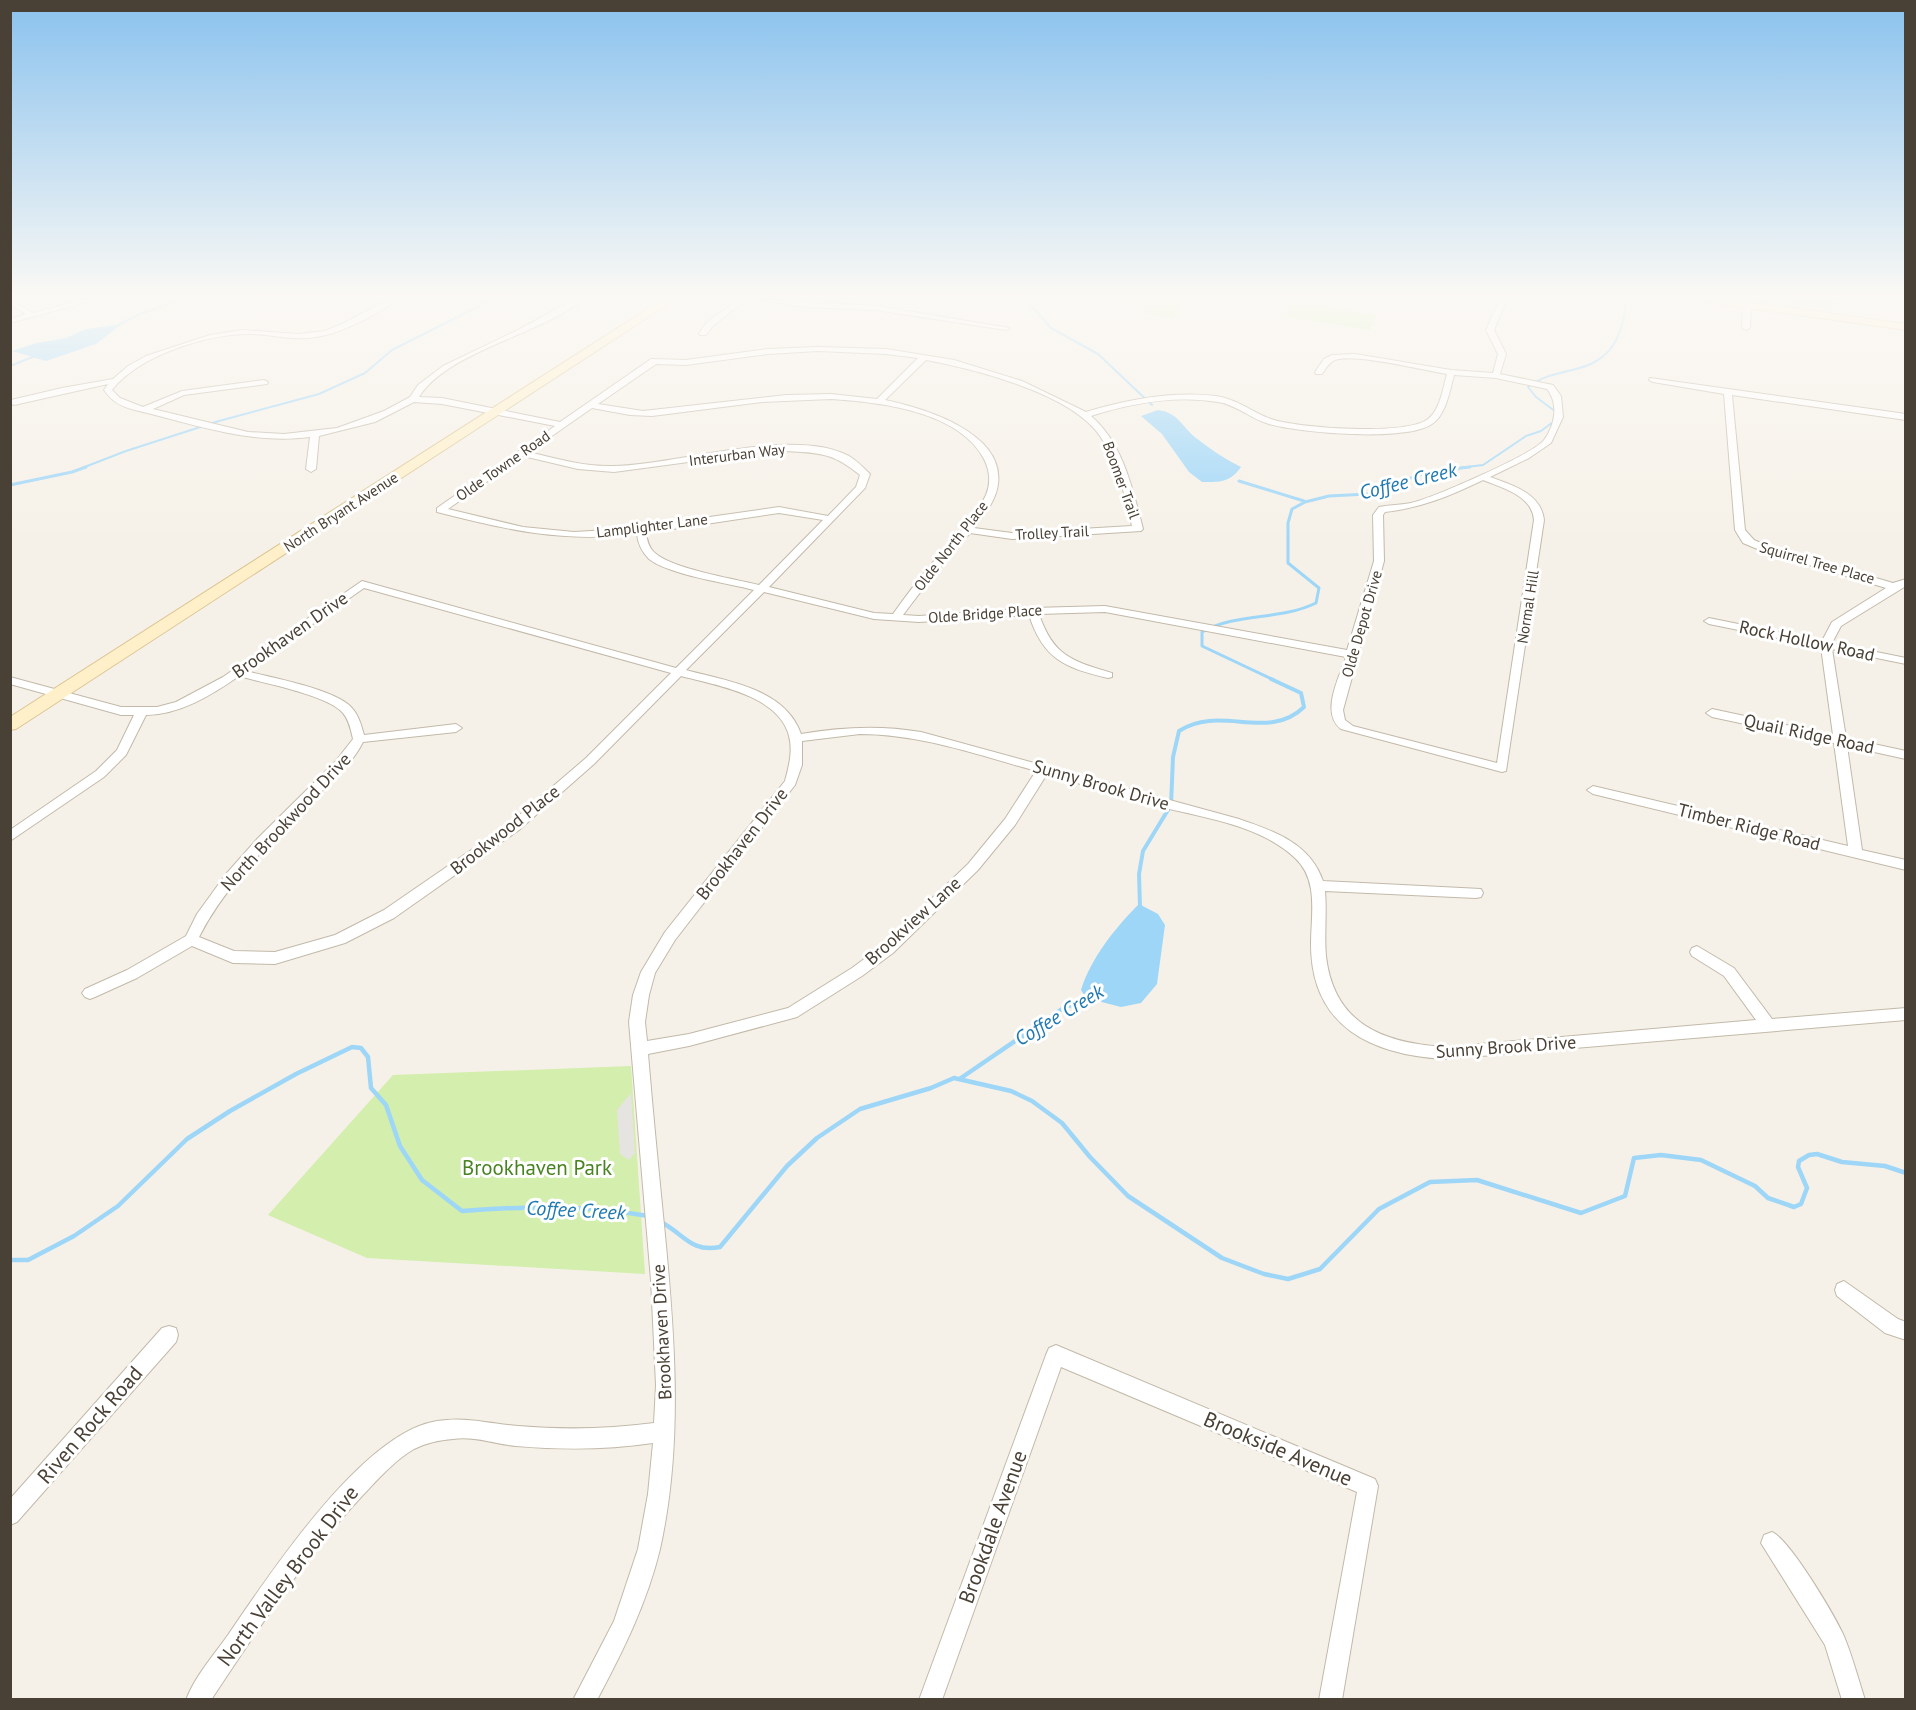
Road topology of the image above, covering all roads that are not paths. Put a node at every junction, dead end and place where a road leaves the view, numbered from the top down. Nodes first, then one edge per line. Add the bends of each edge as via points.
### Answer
1 (115, 379) edge
2 (431, 379) edge
3 (549, 379) edge
4 (628, 379) edge
5 (902, 379) edge
6 (1012, 379) edge
7 (1449, 379) edge
8 (1510, 379) edge
9 (1653, 380) dead end
10 (112, 381) junction
11 (264, 382) dead end
12 (1728, 392) junction
13 (412, 399) junction
14 (880, 401) junction
15 (14, 402) dead end
16 (589, 405) junction
17 (145, 409) junction
18 (497, 413) junction
19 (1086, 415) junction
20 (1905, 417) edge
21 (561, 425) junction
22 (315, 434) junction
23 (520, 453) junction
24 (311, 469) dead end
25 (1482, 477) junction
26 (440, 510) joint
27 (830, 519) junction
28 (641, 529) junction
29 (1138, 529) joint
30 (967, 530) junction
31 (1900, 585) edge
32 (763, 589) junction
33 (1033, 611) junction
34 (896, 617) junction
35 (1709, 621) dead end
36 (1826, 644) junction
37 (1354, 655) junction
38 (1905, 661) edge
39 (237, 672) junction
40 (680, 672) junction
41 (1108, 675) dead end
42 (10, 680) edge
43 (58, 694) junction
44 (141, 713) junction
45 (1712, 713) dead end
46 (10, 725) edge
47 (456, 728) dead end
48 (798, 738) junction
49 (358, 740) junction
50 (1839, 740) junction
51 (1905, 755) edge
52 (1502, 768) joint
53 (1044, 769) junction
54 (1593, 789) dead end
55 (10, 837) edge
56 (1856, 853) junction
57 (1905, 865) edge
58 (1318, 886) junction
59 (1476, 892) dead end
60 (191, 940) junction
61 (1697, 952) dead end
62 (90, 993) dead end
63 (1905, 1014) edge
64 (1768, 1025) junction
65 (639, 1049) junction
66 (1844, 1290) dead end
67 (1905, 1331) edge
68 (169, 1335) dead end
69 (1056, 1355) joint
70 (664, 1432) junction
71 (10, 1515) edge
72 (1772, 1543) dead end
73 (197, 1700) edge
74 (584, 1700) edge
75 (930, 1700) edge
76 (1330, 1700) edge
77 (1854, 1700) edge

1 - 10 street
2 - 13 street
3 - 18 street, North Bryant Avenue
4 - 16 street, Olde Towne Road
5 - 14 street
6 - 19 street, Boomer Trail
7 - 19 street via 1431,422 1409,430 1284,424 1215,399 1152,400
8 - 25 street, Olde Depot Drive via 1550,387 1557,396 1559,417 1547,442
9 - 12 street
10 - 15 street
10 - 17 street via 108,390 118,402
11 - 17 street via 182,393
12 - 20 street
12 - 31 street, Squirrel Tree Place via 1743,538 1758,546
13 - 18 street
13 - 22 street via 372,420
14 - 16 street, Olde North Place via 797,395 642,414
14 - 30 street, Olde North Place via 953,425 984,452 994,481 985,505
16 - 21 street, Olde Towne Road
17 - 22 street via 232,433
18 - 21 street
18 - 43 street, North Bryant Avenue
19 - 29 street, Boomer Trail via 1108,440
21 - 23 street, Olde Towne Road
22 - 24 street
23 - 26 street, Olde Towne Road
23 - 27 street, Interurban Way via 613,469 764,449 824,450 852,460 865,474 860,488
25 - 37 street, Olde Depot Drive via 1441,497 1382,509 1378,515 1379,561
25 - 52 street, Normal Hill via 1529,500 1539,518
26 - 28 street, Lamplighter Lane via 536,532 578,535
27 - 28 street, Lamplighter Lane via 778,510
27 - 32 street, Interurban Way
28 - 32 street, Olde Bridge Place via 642,543 655,560
29 - 30 street, Trolley Trail via 1012,536
30 - 34 street, Olde North Place
31 - 36 street via 1836,624
32 - 34 street, Olde Bridge Place via 865,614
32 - 40 street, Brookwood Place
33 - 34 street, Olde Bridge Place via 919,619
33 - 37 street, Olde Bridge Place via 1135,612
33 - 41 street via 1047,648 1074,665
35 - 36 street, Rock Hollow Road
36 - 38 street, Rock Hollow Road
36 - 50 street
37 - 52 street, Olde Depot Drive via 1338,706 1341,725
39 - 40 street, Brookhaven Drive via 362,584
39 - 44 street, Brookhaven Drive via 180,705
39 - 49 street, North Brookwood Drive via 343,706 352,717
40 - 48 street, Brookhaven Drive via 748,691 771,702 785,715
40 - 60 street, Brookwood Place via 590,761 514,827 389,914 340,939 275,958 233,957
42 - 43 street, Brookhaven Drive
43 - 44 street, Brookhaven Drive via 105,708
43 - 46 street, North Bryant Avenue
44 - 55 street via 122,752 100,774
45 - 50 street, Quail Ridge Road
47 - 49 street
48 - 53 street, Sunny Brook Drive via 845,730 895,731
48 - 65 street, Brookhaven Drive via 791,782 670,936 648,972 641,995
49 - 60 street, North Brookwood Drive via 344,762 217,895
50 - 51 street, Quail Ridge Road
50 - 56 street
53 - 58 street, Sunny Brook Drive via 1251,828 1301,855
53 - 65 street, Brookview Lane via 1010,822 973,867 888,949 857,972 792,1013
54 - 56 street, Timber Ridge Road
56 - 57 street, Timber Ridge Road
58 - 59 street
58 - 64 street, Sunny Brook Drive via 1319,956 1327,994 1345,1019 1365,1035 1390,1046 1445,1053
60 - 62 street
61 - 64 street via 1729,972
63 - 64 street, Sunny Brook Drive
65 - 70 street, Brookhaven Drive via 660,1280 666,1385
66 - 67 street via 1892,1326
68 - 71 street, Riven Rock Road
69 - 75 street, Brookdale Avenue
69 - 76 street, Brookside Avenue via 1368,1486
70 - 73 street, North Valley Brook Drive via 606,1439 497,1435 465,1428 430,1431 405,1443 347,1493
70 - 74 street, Brookhaven Drive via 649,1549 624,1626
72 - 77 street via 1834,1640

